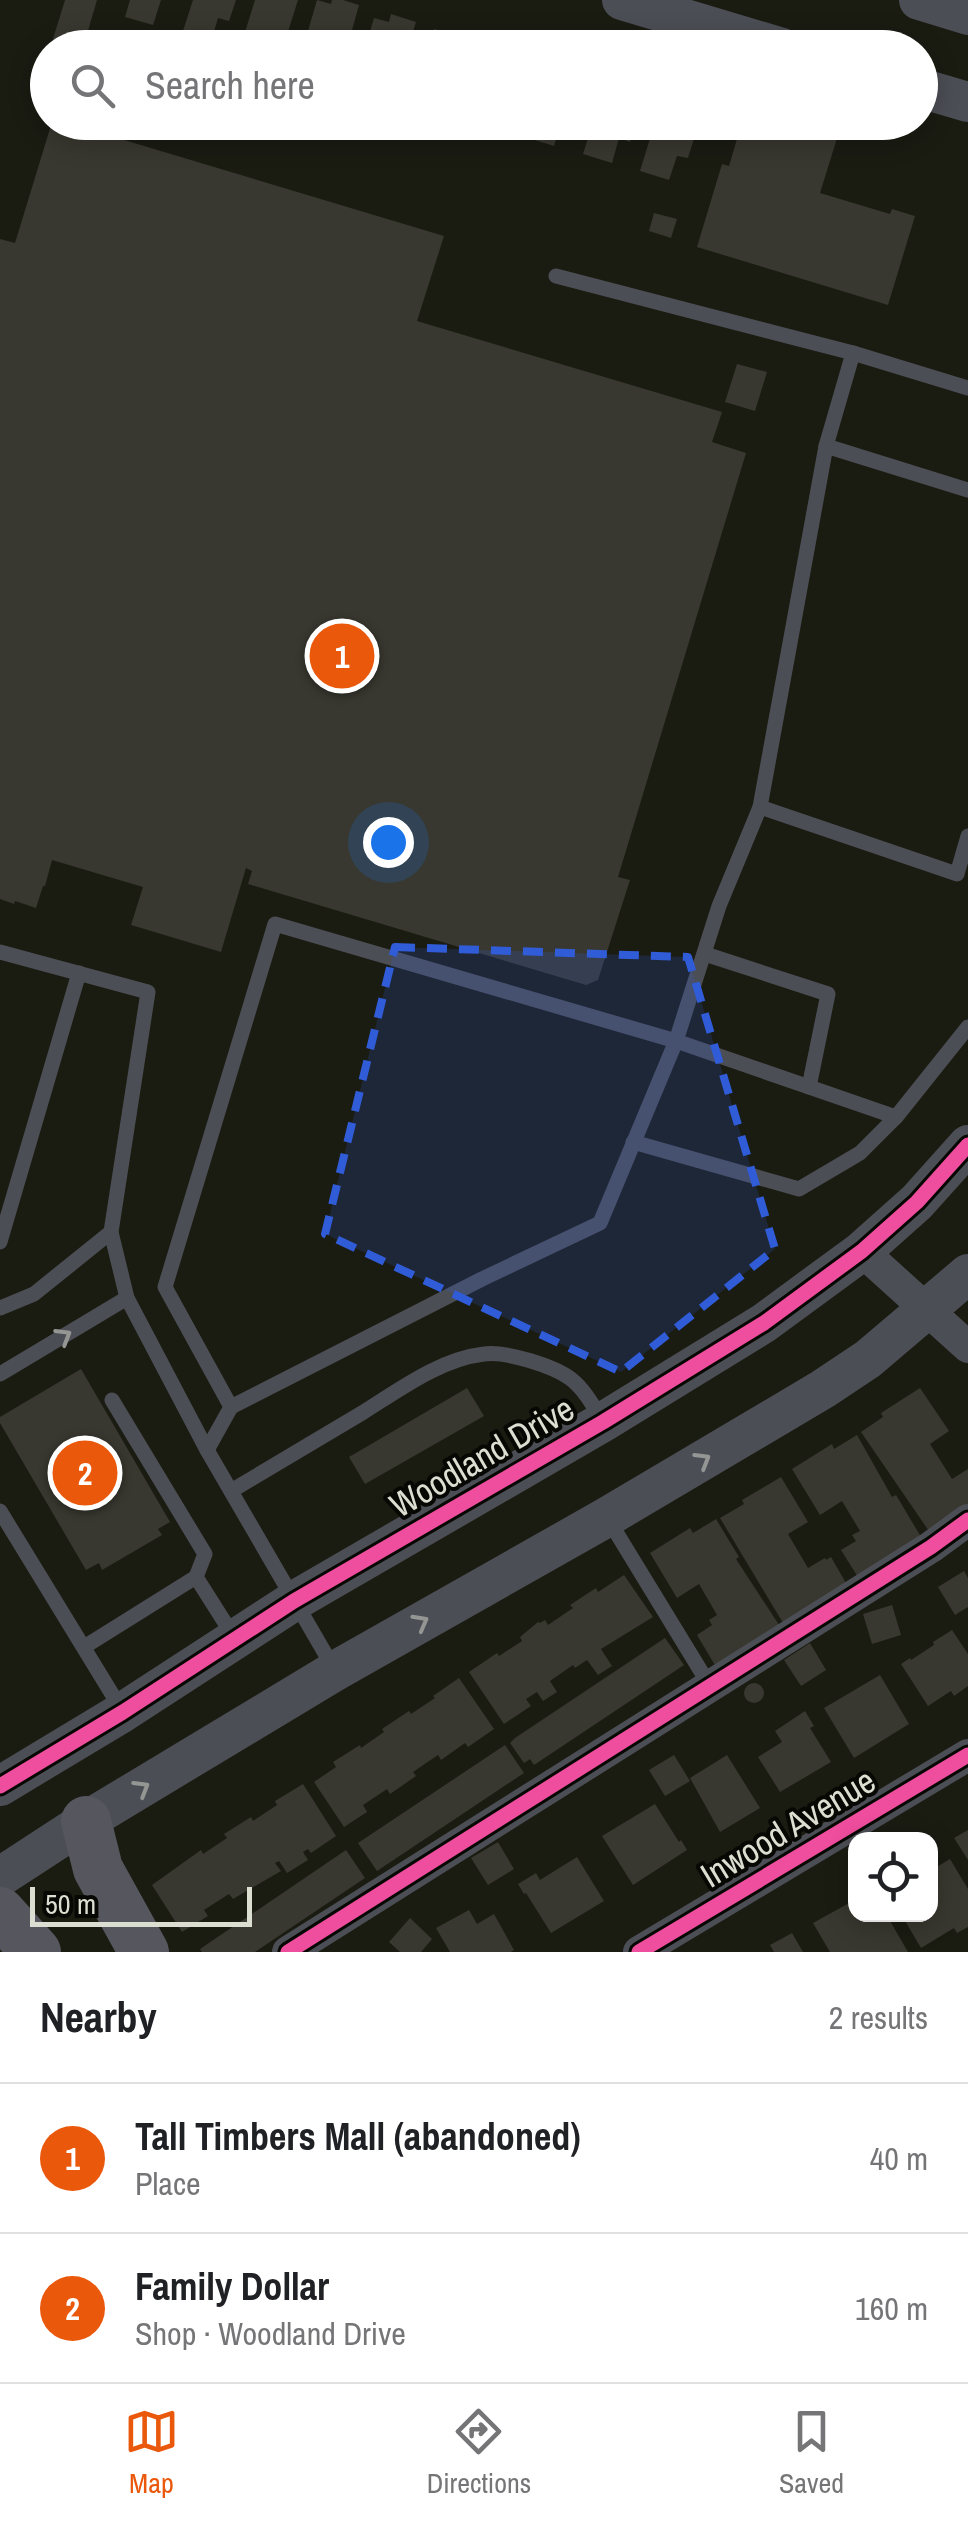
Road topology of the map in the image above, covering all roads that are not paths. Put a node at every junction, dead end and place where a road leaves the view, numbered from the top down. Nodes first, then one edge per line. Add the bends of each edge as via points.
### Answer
1 (622, 0) edge
2 (919, 0) edge
3 (968, 15) edge
4 (749, 18) edge
5 (938, 93) edge
6 (968, 102) edge
7 (556, 276) dead end
8 (853, 353) junction
9 (968, 388) edge
10 (826, 446) junction
11 (968, 490) edge
12 (760, 807) junction
13 (968, 836) edge
14 (0, 952) edge
15 (705, 954) junction
16 (78, 973) junction
17 (968, 1027) edge
18 (676, 1041) junction
19 (809, 1087) junction
20 (896, 1117) junction
21 (632, 1142) junction
22 (968, 1145) edge
23 (111, 1232) junction
24 (0, 1242) edge
25 (862, 1252) junction
26 (968, 1274) edge
27 (127, 1298) junction
28 (0, 1308) edge
29 (926, 1310) junction
30 (968, 1347) edge
31 (0, 1374) edge
32 (112, 1400) dead end
33 (231, 1407) junction
34 (603, 1422) junction
35 (206, 1450) junction
36 (231, 1491) junction
37 (0, 1511) edge
38 (607, 1517) junction
39 (968, 1520) edge
40 (196, 1577) junction
41 (294, 1601) junction
42 (236, 1640) junction
43 (84, 1648) junction
44 (335, 1671) junction
45 (710, 1686) junction
46 (123, 1712) junction
47 (968, 1755) edge
48 (0, 1786) edge
49 (86, 1822) junction
50 (0, 1877) edge
51 (0, 1912) edge
52 (36, 1952) edge
53 (144, 1952) edge
54 (288, 1952) edge
55 (639, 1952) edge

1 - 4 street
2 - 3 street
5 - 6 street
7 - 8 lane
8 - 9 lane
8 - 10 lane
10 - 11 lane
10 - 12 lane
12 - 13 lane via 957,874
12 - 15 lane
14 - 16 lane
15 - 18 lane
15 - 19 lane via 828,994
16 - 23 lane via 148,992
16 - 24 lane
17 - 20 lane
18 - 19 lane
18 - 21 lane
18 - 33 lane via 276,924 165,1287
19 - 20 lane
20 - 21 lane via 860,1153 799,1189
21 - 33 lane via 600,1224
22 - 25 street, Woodland Drive
23 - 27 lane
23 - 28 lane via 34,1294
25 - 29 street
25 - 34 street, Woodland Drive via 764,1323
26 - 29 street
31 -> 27 lane
27 - 35 lane
29 - 30 street
38 -> 29 street via 823,1389
32 - 40 lane via 205,1554
33 - 35 lane
34 - 36 lane via 584,1392 554,1370 489,1353 460,1358
34 - 41 street, Woodland Drive
35 - 36 lane
36 - 41 lane
37 - 43 lane
44 -> 38 street
38 - 45 lane
39 - 45 street
40 - 42 lane
40 - 43 lane
41 - 42 street, Woodland Drive
41 - 44 lane
42 - 46 street, Woodland Drive
43 - 46 lane
49 -> 44 street
45 - 54 street
46 - 48 street, Woodland Drive
47 - 55 street, Inwood Avenue
49 - 50 street
49 - 53 main road via 98,1869
51 - 52 main road

